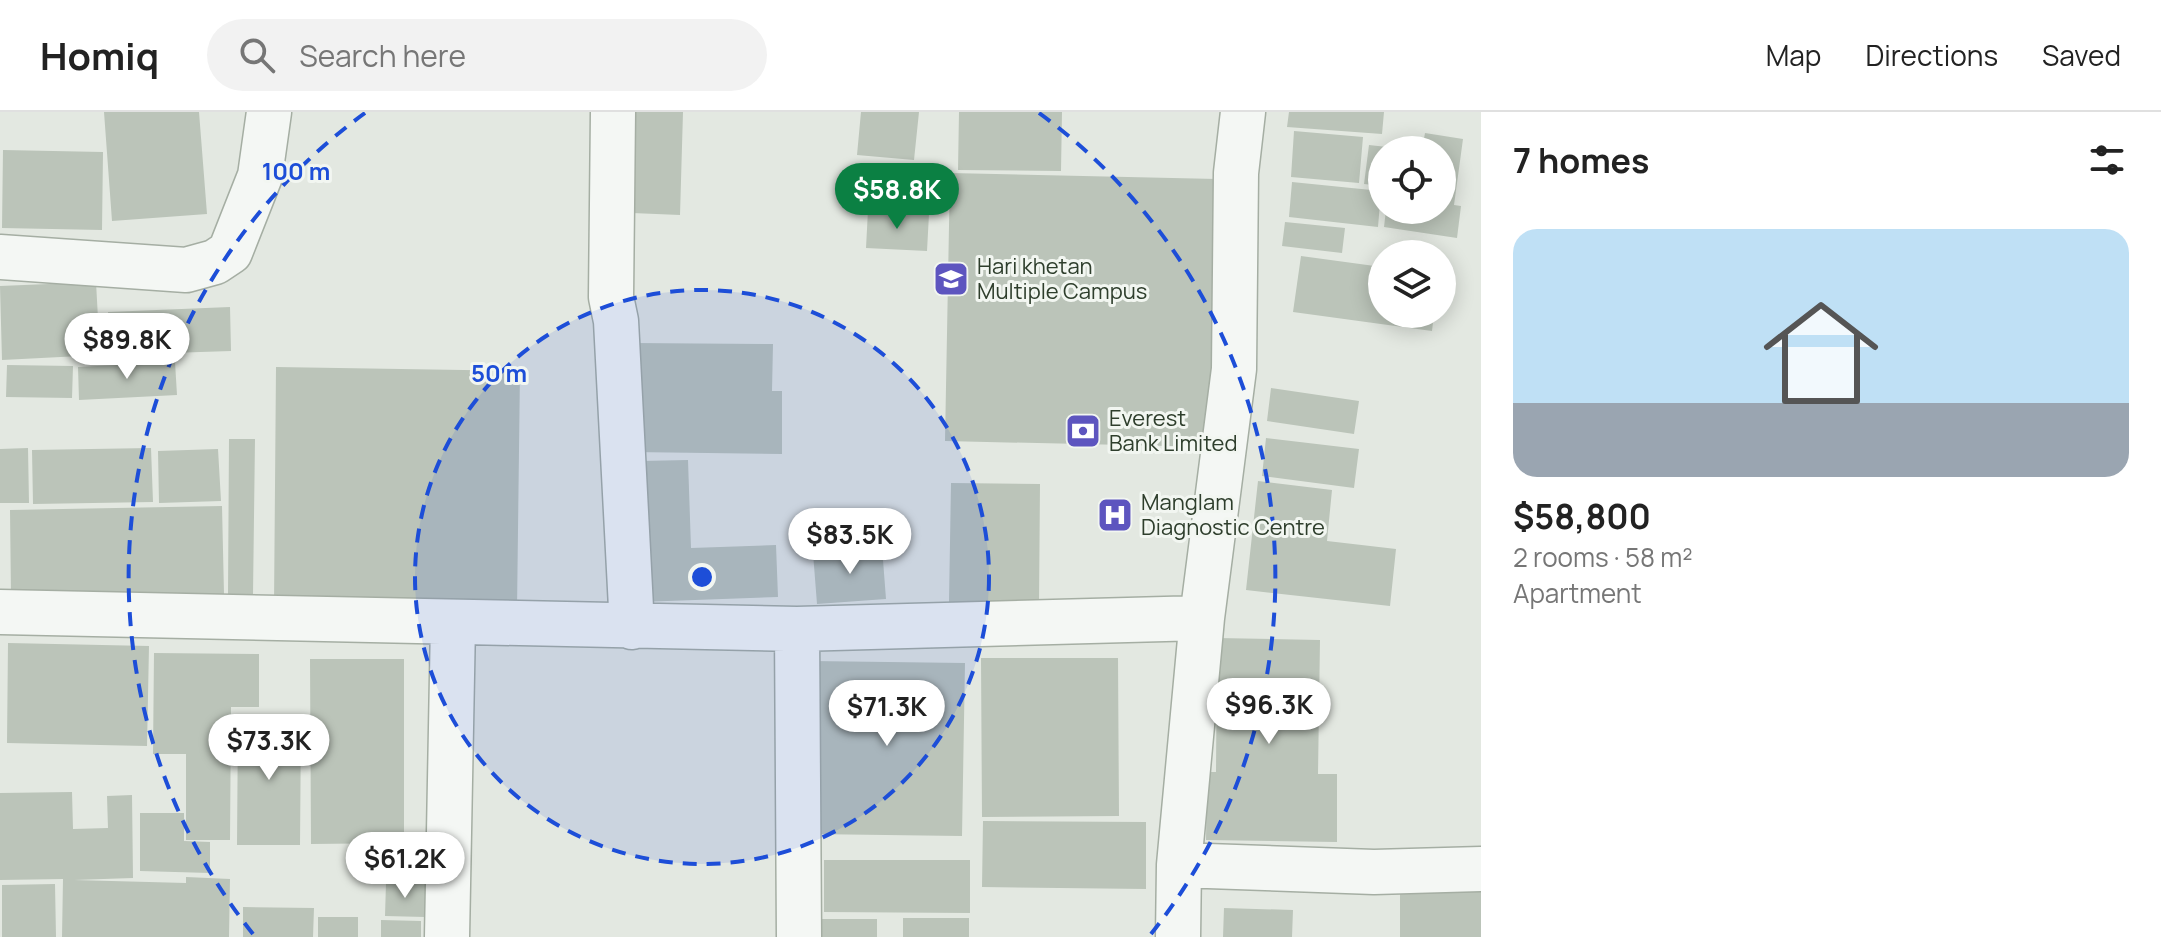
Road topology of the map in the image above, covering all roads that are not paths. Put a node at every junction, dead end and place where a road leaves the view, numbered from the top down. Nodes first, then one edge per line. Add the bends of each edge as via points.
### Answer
1 (269, 112) edge
2 (613, 112) edge
3 (1243, 112) edge
4 (0, 257) edge
5 (0, 612) edge
6 (1202, 618) junction
7 (453, 623) junction
8 (632, 627) junction
9 (797, 629) junction
10 (1179, 865) junction
11 (1481, 869) edge
12 (447, 937) edge
13 (799, 937) edge
14 (1178, 937) edge

1 - 4 street via 260,176 230,252 215,262 186,270
2 - 8 street via 611,297
3 - 6 street via 1236,173 1234,369
5 - 7 street
6 - 9 street
6 - 10 street
7 - 8 street
7 - 12 street
8 - 9 street
9 - 13 street
10 - 11 street via 1374,872
10 - 14 street

